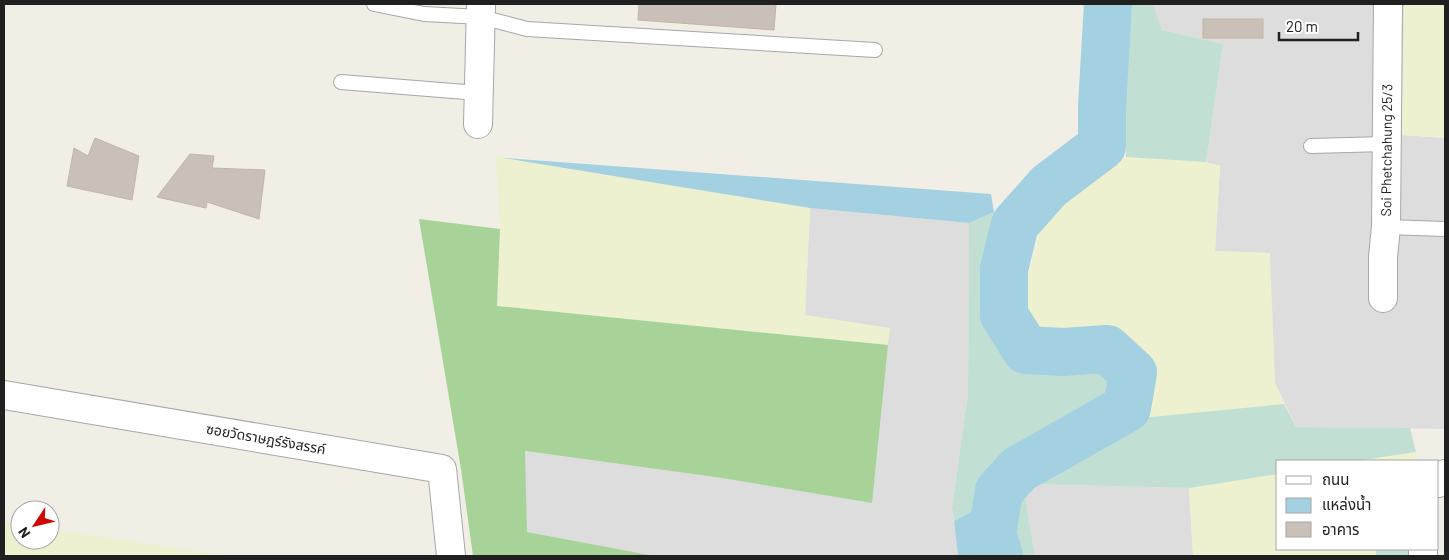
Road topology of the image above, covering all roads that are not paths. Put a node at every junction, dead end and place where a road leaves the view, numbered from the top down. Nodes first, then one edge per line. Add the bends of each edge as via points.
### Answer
1 (374, 4) edge
2 (1388, 4) edge
3 (481, 10) edge
4 (875, 50) dead end
5 (341, 82) dead end
6 (478, 93) junction
7 (478, 124) dead end
8 (1386, 144) junction
9 (1311, 146) dead end
10 (1386, 227) junction
11 (1445, 230) edge
12 (1383, 298) dead end
13 (4, 395) edge
14 (451, 556) edge

1 - 3 lane via 424,14
2 - 8 street, Soi Phetchahung 25/3
3 - 4 lane via 527,29
3 - 6 street
5 - 6 lane
6 - 7 street
8 - 9 lane
8 - 10 street, Soi Phetchahung 25/3
10 - 11 lane
10 - 12 street, Soi Phetchahung 25/3
13 - 14 street, ซอยวัดราษฎร์รังสรรค์ via 442,469

